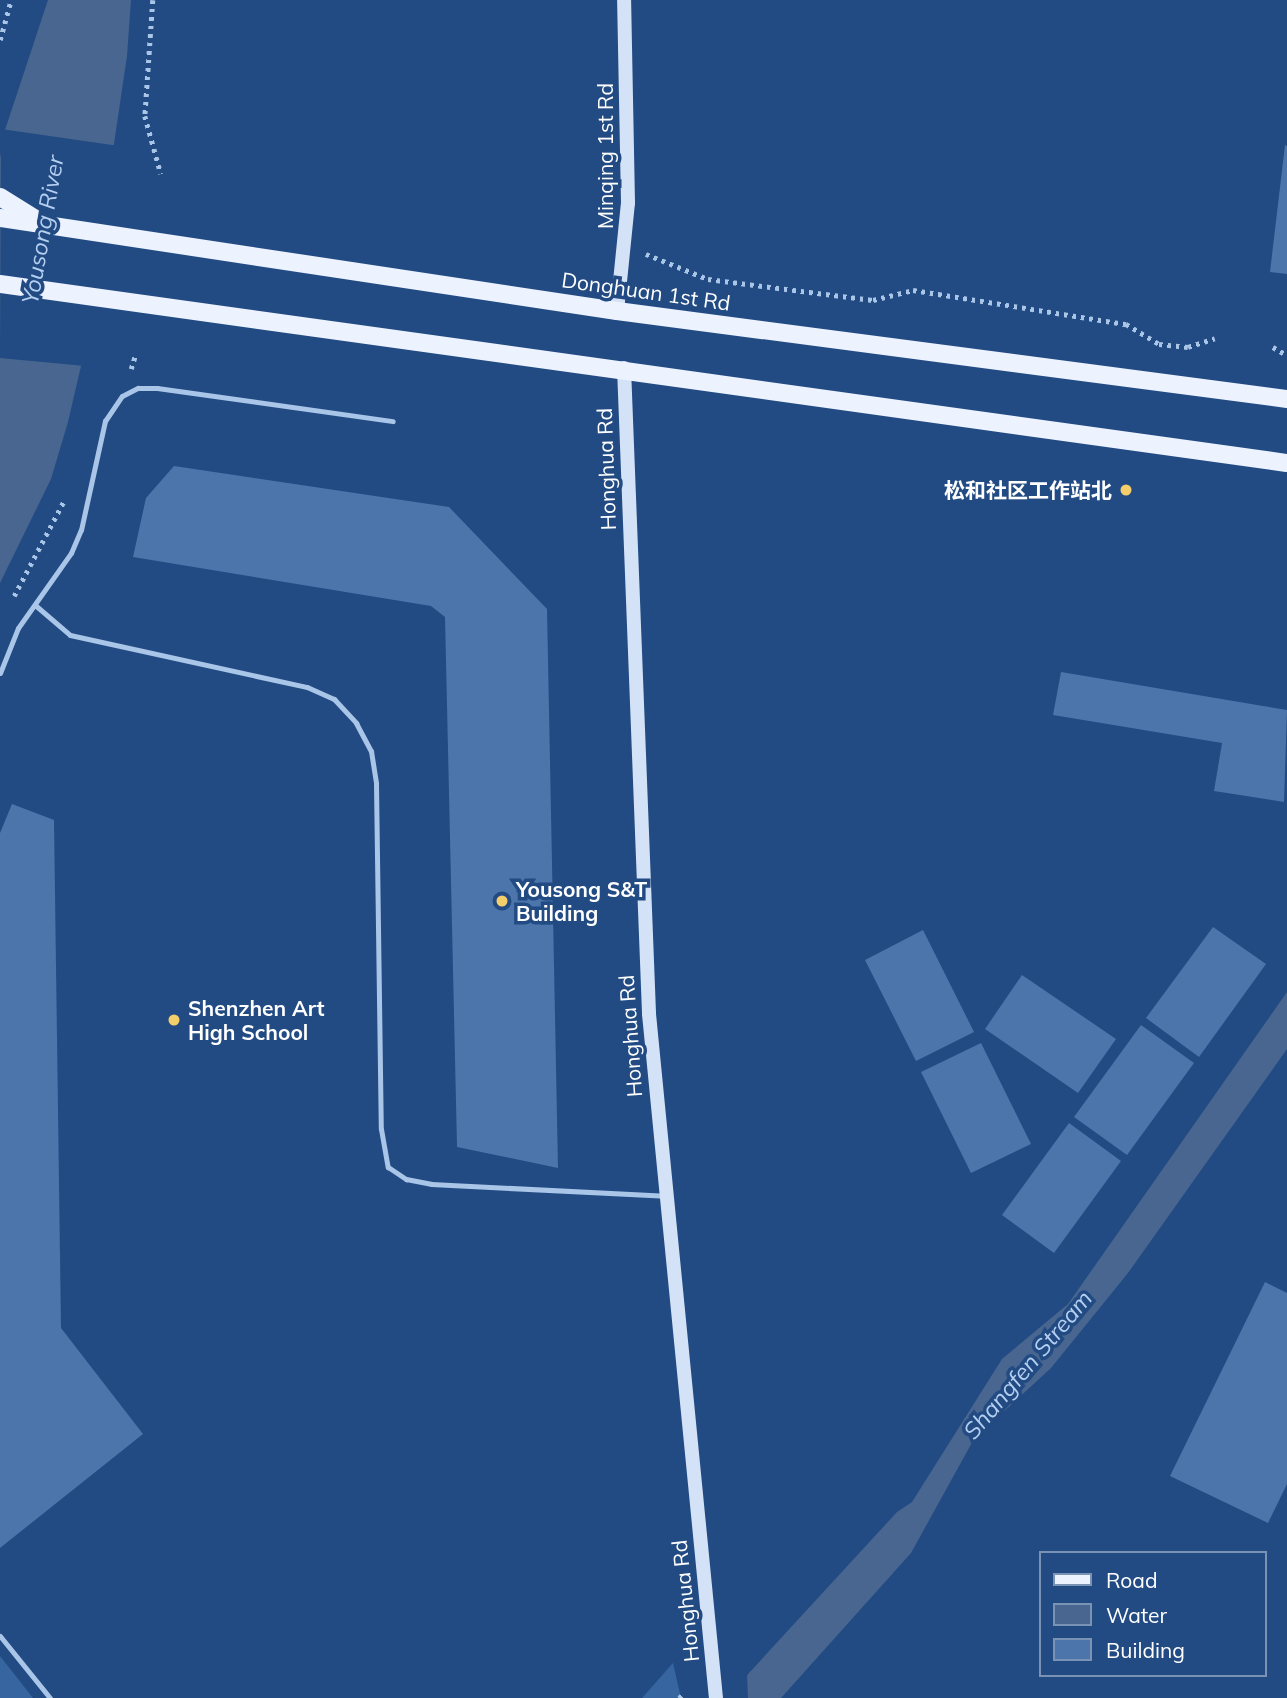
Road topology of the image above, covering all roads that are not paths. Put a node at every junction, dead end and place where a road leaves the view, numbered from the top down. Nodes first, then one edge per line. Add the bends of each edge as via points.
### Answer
1 (624, 0) edge
2 (0, 197) edge
3 (0, 218) edge
4 (46, 225) junction
5 (0, 284) edge
6 (29, 289) junction
7 (0, 292) edge
8 (617, 311) junction
9 (624, 368) junction
10 (1287, 399) edge
11 (394, 421) dead end
12 (1287, 463) edge
13 (35, 605) junction
14 (0, 673) edge
15 (665, 1196) junction
16 (0, 1636) edge
17 (50, 1698) edge
18 (716, 1698) edge

1 - 8 street, Minqing 1st Rd via 628,203
2 - 4 main road
3 - 4 main road, Donghuan 1st Rd
4 - 8 main road, Donghuan 1st Rd
5 - 6 main road
6 - 7 main road
6 - 9 main road
8 - 10 main road, Donghuan 1st Rd
9 - 12 main road
9 - 15 street, Honghua Rd via 641,879
11 - 13 lane via 157,388 130,392 105,421 81,530 71,554
13 - 14 lane via 18,628
13 - 15 lane via 70,635 307,687 334,699 355,723 371,751 376,784 381,1129 388,1167 406,1179 431,1184
15 - 18 street, Honghua Rd
16 - 17 lane

